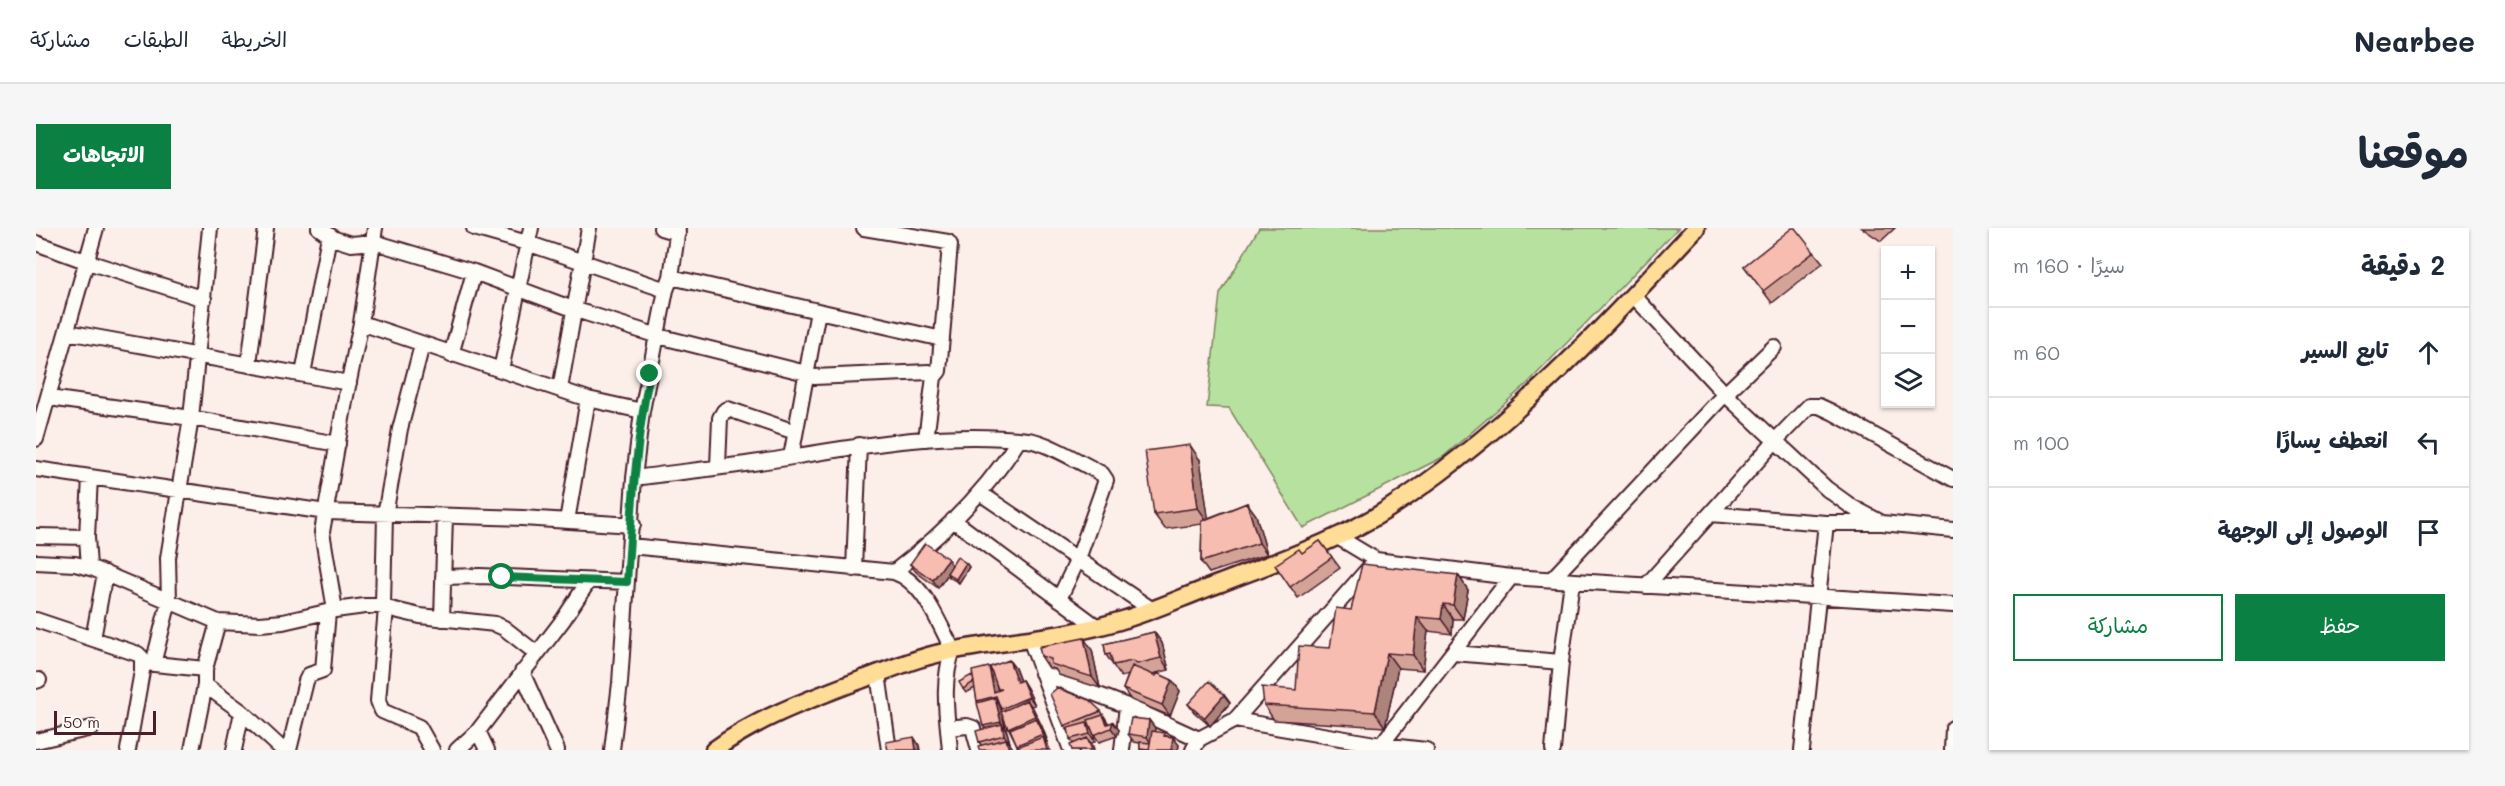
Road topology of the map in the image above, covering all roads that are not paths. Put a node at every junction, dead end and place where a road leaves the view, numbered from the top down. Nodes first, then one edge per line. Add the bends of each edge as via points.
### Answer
1 (96, 228) edge
2 (210, 228) edge
3 (266, 228) edge
4 (476, 228) edge
5 (531, 228) edge
6 (589, 228) edge
7 (661, 228) edge
8 (864, 228) edge
9 (1696, 228) edge
10 (678, 231) edge
11 (324, 232) edge
12 (375, 235) edge
13 (36, 243) edge
14 (527, 243) junction
15 (88, 262) junction
16 (582, 262) junction
17 (474, 272) junction
18 (669, 284) junction
19 (517, 287) junction
20 (1633, 295) junction
21 (204, 298) junction
22 (573, 309) junction
23 (818, 311) junction
24 (361, 323) junction
25 (67, 332) junction
26 (658, 336) junction
27 (942, 339) junction
28 (422, 345) junction
29 (1774, 347) dead end
30 (197, 355) junction
31 (451, 355) junction
32 (249, 364) junction
33 (501, 370) junction
34 (806, 373) junction
35 (303, 374) junction
36 (934, 377) junction
37 (349, 383) junction
38 (560, 389) junction
39 (1725, 394) junction
40 (49, 398) junction
41 (588, 399) junction
42 (642, 411) junction
43 (190, 418) junction
44 (795, 432) junction
45 (36, 439) edge
46 (926, 439) junction
47 (1776, 440) junction
48 (1018, 441) junction
49 (338, 444) junction
50 (859, 445) junction
51 (791, 457) junction
52 (718, 466) junction
53 (36, 469) edge
54 (90, 477) junction
55 (634, 478) junction
56 (1953, 479) edge
57 (181, 490) junction
58 (980, 493) junction
59 (326, 512) junction
60 (385, 514) junction
61 (1710, 514) junction
62 (445, 516) junction
63 (953, 520) junction
64 (567, 521) junction
65 (1826, 523) junction
66 (1882, 523) junction
67 (633, 525) junction
68 (1953, 530) edge
69 (36, 536) edge
70 (1336, 536) junction
71 (87, 537) junction
72 (630, 546) junction
73 (1078, 559) junction
74 (1376, 560) junction
75 (36, 562) edge
76 (89, 567) junction
77 (854, 569) junction
78 (894, 572) junction
79 (105, 573) junction
80 (443, 577) junction
81 (1511, 578) junction
82 (1552, 579) junction
83 (588, 582) junction
84 (627, 582) junction
85 (1572, 582) junction
86 (1646, 586) junction
87 (1818, 597) junction
88 (1059, 598) junction
89 (169, 601) junction
90 (1953, 605) edge
91 (386, 608) junction
92 (1151, 609) junction
93 (331, 611) junction
94 (442, 618) junction
95 (36, 620) edge
96 (218, 622) junction
97 (1096, 626) junction
98 (93, 639) junction
99 (1030, 639) junction
100 (953, 650) junction
101 (536, 653) junction
102 (1454, 653) junction
103 (1561, 662) junction
104 (148, 663) junction
105 (205, 669) junction
106 (522, 672) junction
107 (1042, 673) junction
108 (878, 674) junction
109 (205, 686) junction
110 (1127, 706) junction
111 (242, 712) junction
112 (1234, 720) junction
113 (92, 728) dead end
114 (948, 728) junction
115 (1953, 728) edge
116 (478, 731) junction
117 (36, 741) edge
118 (1196, 744) edge
119 (1381, 745) junction
120 (128, 750) edge
121 (192, 750) edge
122 (234, 750) edge
123 (283, 750) edge
124 (289, 750) edge
125 (432, 750) edge
126 (457, 750) edge
127 (488, 750) edge
128 (557, 750) edge
129 (612, 750) edge
130 (714, 750) edge
131 (889, 750) edge
132 (950, 750) edge
133 (979, 750) edge
134 (1071, 750) edge
135 (1122, 750) edge
136 (1426, 750) edge
137 (1553, 750) edge
138 (1802, 750) edge
139 (1952, 750) edge

1 - 15 street
2 - 21 street
3 - 32 street
4 - 14 street
5 - 14 street
6 - 16 street
7 - 10 street
8 - 27 street via 948,242
9 - 20 main road
10 - 18 street
11 - 12 street via 351,244
11 - 35 street
12 - 17 street
12 - 24 street
13 - 15 street
14 - 16 street
14 - 19 street
15 - 21 street
15 - 25 street
16 - 18 street
16 - 22 street
17 - 19 street
17 - 31 street
18 - 23 street
18 - 26 street
19 - 22 street
19 - 33 street
20 - 39 street
20 - 70 main road via 1560,371 1453,465 1386,511
21 - 30 street
22 - 26 street
22 - 38 street
23 - 27 street
23 - 34 street
24 - 28 street
24 - 37 street
25 - 30 street
25 - 40 street
26 - 34 street
26 - 42 street
27 - 36 street via 939,371
28 - 31 street
28 - 60 street via 400,429
29 - 39 street
30 - 32 street
30 - 43 street
31 - 33 street
32 - 35 street
33 - 38 street
34 - 36 street via 814,377 929,372
34 - 44 street
35 - 37 street
36 - 46 street
37 - 49 street
38 - 41 street
39 - 47 street
39 - 82 street
40 - 43 street
40 - 45 street
41 - 42 street
41 - 64 street
42 - 55 street
43 - 49 street
43 - 57 street
44 - 51 street
44 - 52 street via 728,409 720,418
46 - 48 street
46 - 50 street
47 - 56 street via 1809,406 1819,406
47 - 61 street
47 - 66 street via 1827,489
48 - 58 street
48 - 73 street via 1042,444 1104,476 1105,485
49 - 59 street
50 - 51 street
50 - 77 street
51 - 52 street
52 - 55 street
53 - 54 street
54 - 57 street
54 - 71 street
55 - 67 street
57 - 59 street
57 - 89 street via 168,558
58 - 63 street
58 - 73 street
59 - 60 street
59 - 93 street via 323,540
60 - 62 street
60 - 91 street
61 - 65 street
61 - 86 street
62 - 64 street
62 - 80 street
63 - 78 street
63 - 88 street
64 - 67 street
65 - 66 street
65 - 87 street
66 - 68 street
67 - 72 street
69 - 71 street
70 - 74 street
70 - 92 main road
71 - 76 street
72 - 77 street
72 - 84 street
73 - 88 street
73 - 92 street
74 - 81 street
74 - 112 street
75 - 76 street
76 - 79 street
77 - 78 street
78 - 100 street via 905,576 920,591
79 - 89 street
79 - 98 street
80 - 83 street
80 - 94 street
81 - 82 street
81 - 102 street
82 - 85 street
83 - 84 street
83 - 101 street
84 - 129 street
85 - 86 street
85 - 103 street
86 - 87 street
87 - 90 street
87 - 138 street
88 - 97 street
89 - 96 street
89 - 104 street
91 - 93 street via 365,606
91 - 94 street
91 - 125 street via 379,704 382,711 419,727
92 - 97 main road
93 - 96 street via 260,624
93 - 124 street via 323,670 309,675 306,681
94 - 101 street via 495,624
95 - 98 street
96 - 105 street
97 - 99 main road
98 - 104 street via 138,654
99 - 100 main road
99 - 107 street
100 - 108 main road
100 - 114 street via 946,669
101 - 106 street
102 - 103 street
102 - 119 street
103 - 137 street
104 - 105 street
104 - 120 street
105 - 109 street
106 - 116 street
106 - 128 street
107 - 110 street
107 - 134 street
108 - 130 main road via 790,707
108 - 131 street
109 - 111 street
109 - 121 street
110 - 118 street
110 - 135 street
111 - 122 street
111 - 123 street
112 - 118 street
112 - 119 street
113 - 117 street
114 - 132 street
114 - 133 street via 973,728
115 - 139 street
116 - 126 street
116 - 127 street
119 - 136 street

